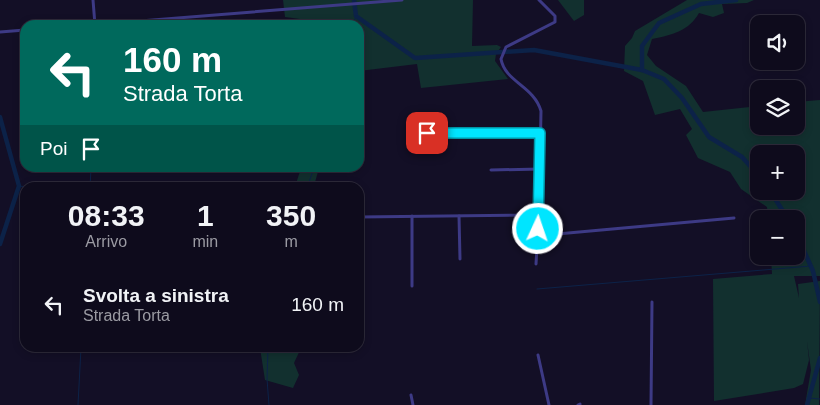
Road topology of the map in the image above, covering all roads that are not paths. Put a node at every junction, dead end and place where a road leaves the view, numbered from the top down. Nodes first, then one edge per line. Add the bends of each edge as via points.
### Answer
1 (93, 0) edge
2 (402, 0) edge
3 (539, 0) edge
4 (95, 20) edge
5 (156, 20) edge
6 (20, 30) edge
7 (0, 32) edge
8 (408, 133) dead end
9 (540, 133) junction
10 (540, 169) junction
11 (490, 170) dead end
12 (539, 214) junction
13 (412, 216) junction
14 (459, 216) junction
15 (364, 217) edge
16 (734, 218) dead end
17 (538, 229) junction
18 (460, 259) dead end
19 (536, 264) dead end
20 (412, 286) dead end
21 (652, 302) dead end
22 (538, 355) dead end
23 (411, 395) dead end
24 (414, 405) edge
25 (549, 405) edge
26 (651, 405) edge

1 - 4 street
2 - 5 street
3 - 9 street via 555,16 555,22 504,49 501,56 506,72 536,98 542,114
6 - 7 street
8 - 9 street
9 - 10 street
10 - 11 street
10 - 12 street
12 - 14 street
12 - 17 street
13 - 14 street
13 - 15 street
13 - 20 street
14 - 18 street
16 - 17 street via 546,235
17 - 19 street
21 - 26 street
22 - 25 street
23 - 24 street

